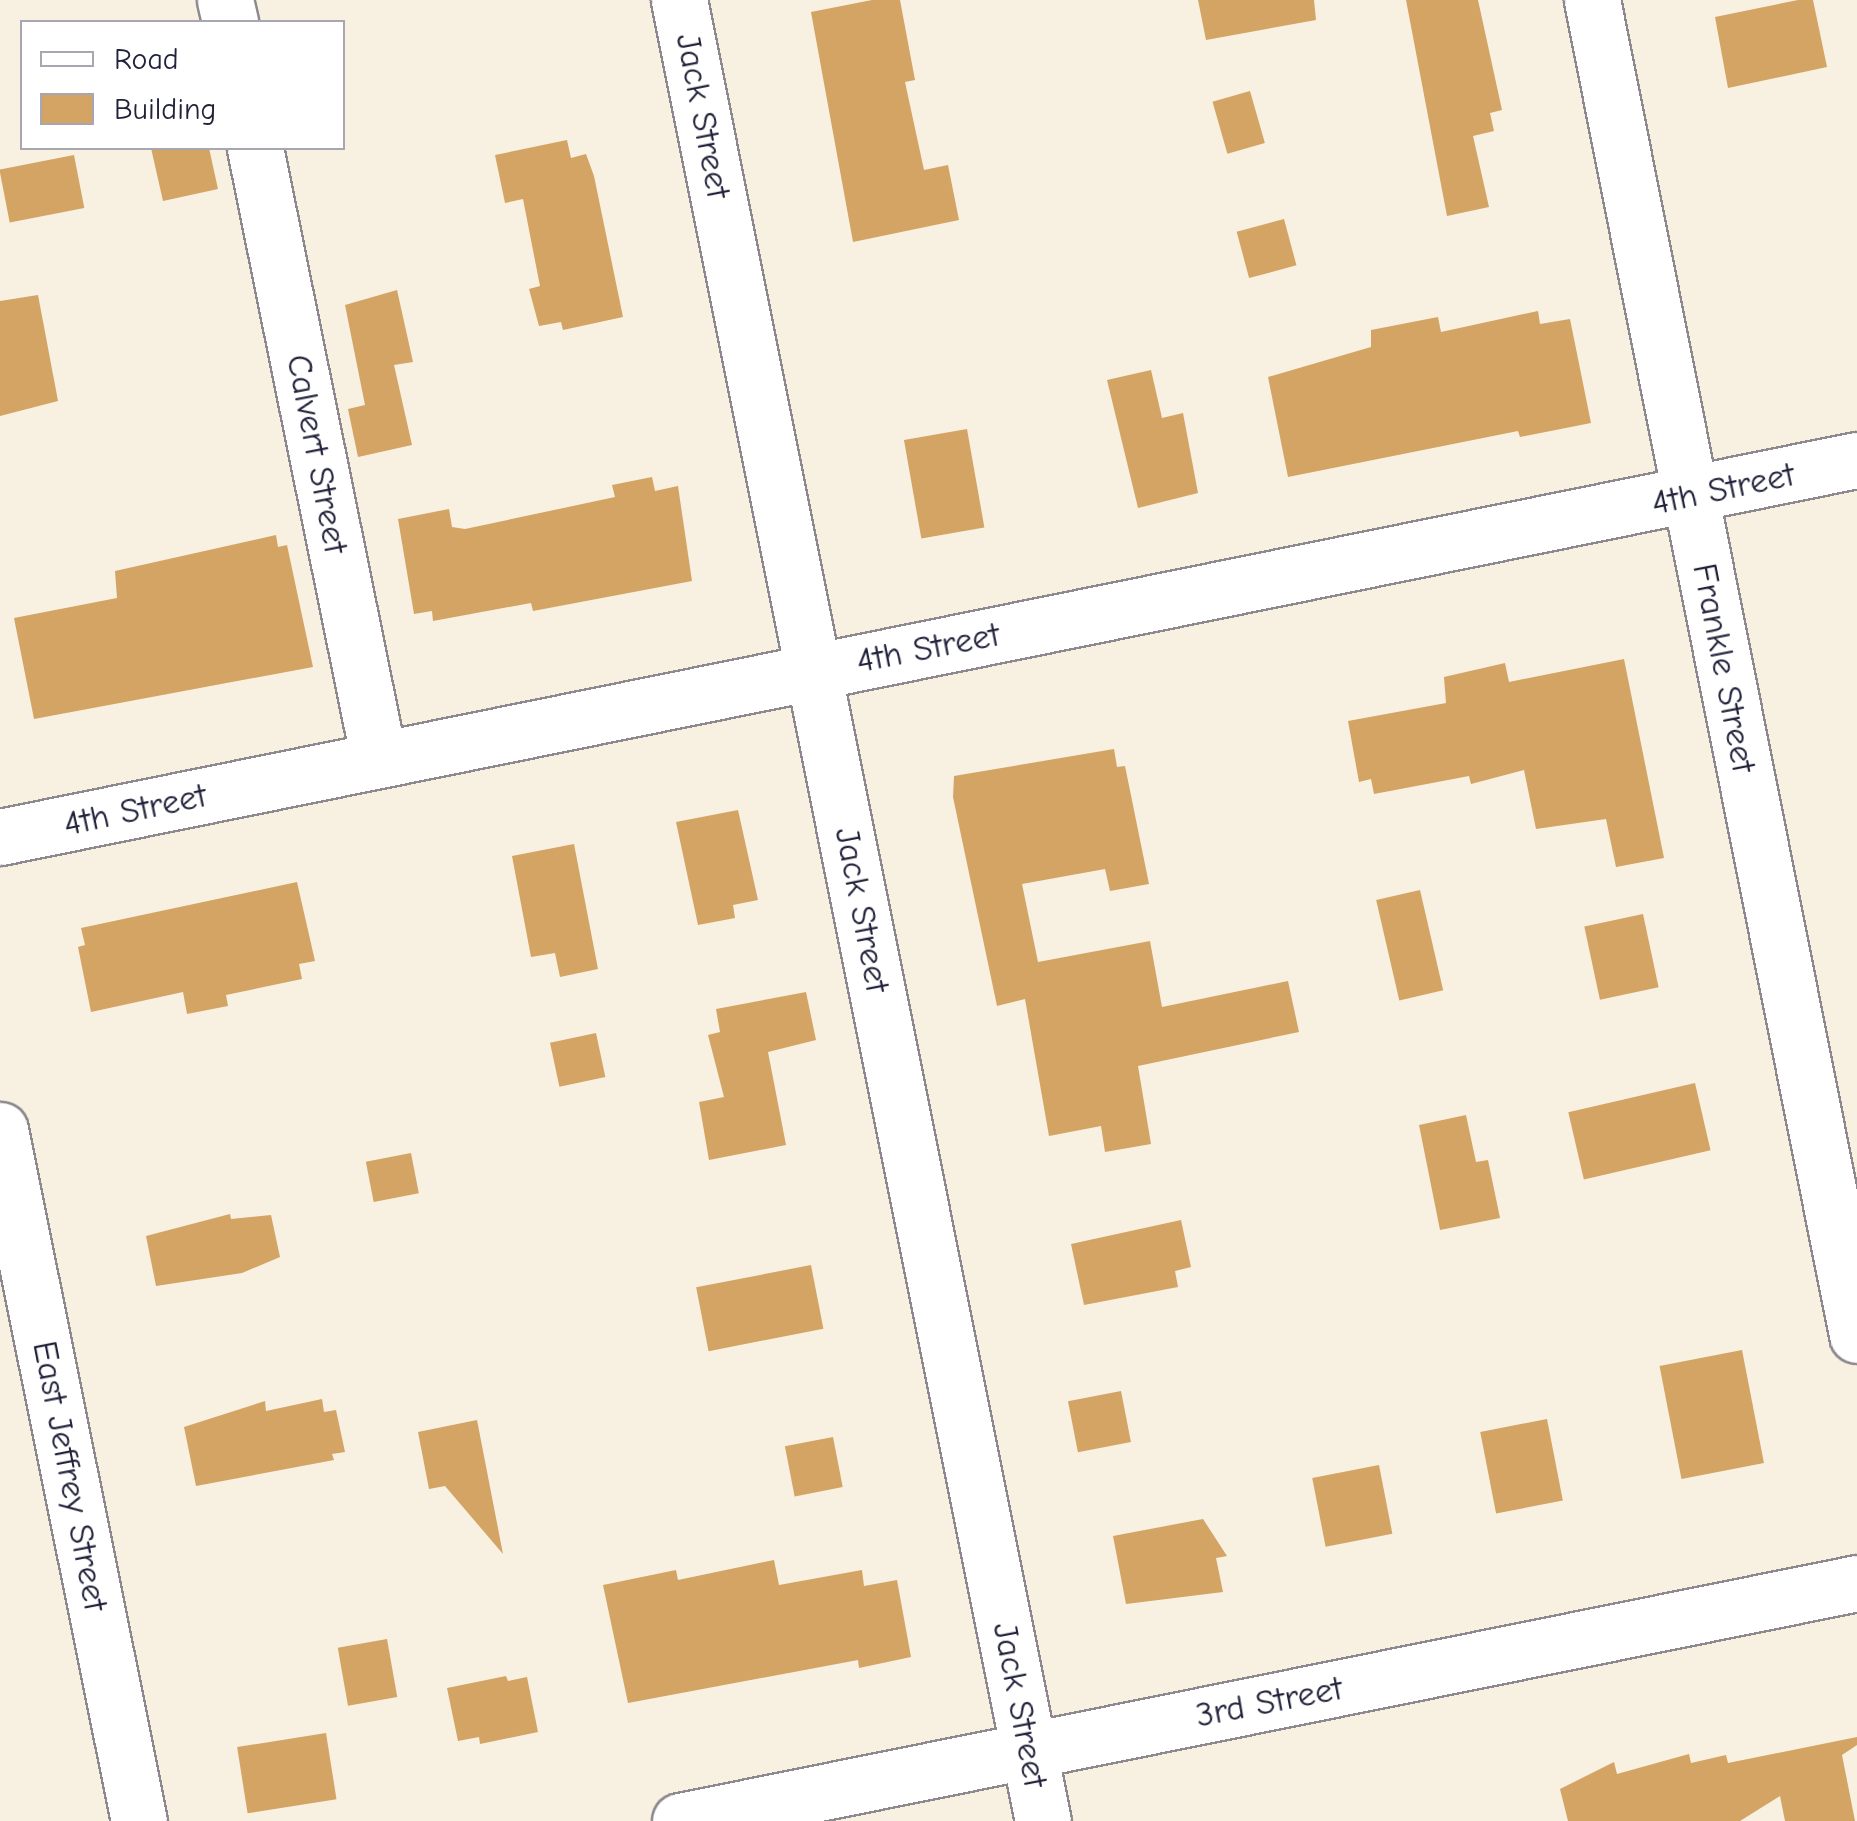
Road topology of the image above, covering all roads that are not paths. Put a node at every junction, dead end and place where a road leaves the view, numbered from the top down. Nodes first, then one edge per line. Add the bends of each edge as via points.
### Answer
1 (679, 0) edge
2 (1592, 0) edge
3 (255, 150) edge
4 (1857, 460) edge
5 (1690, 496) junction
6 (814, 670) junction
7 (379, 760) junction
8 (0, 837) edge
9 (0, 1130) edge
10 (1857, 1335) edge
11 (1857, 1583) edge
12 (1029, 1751) junction
13 (140, 1821) edge
14 (680, 1821) edge
15 (1044, 1821) edge

1 - 6 street, Jack Street
2 - 5 street, Frankle Street
3 - 7 street, Calvert Street
4 - 5 street, 4th Street
5 - 6 street, 4th Street
5 - 10 street, Frankle Street
6 - 7 street, 4th Street
6 - 12 street, Jack Street
7 - 8 street, 4th Street
9 - 13 street, East Jeffrey Street
11 - 12 street, 3rd Street
12 - 14 street, 3rd Street
12 - 15 street, Jack Street

